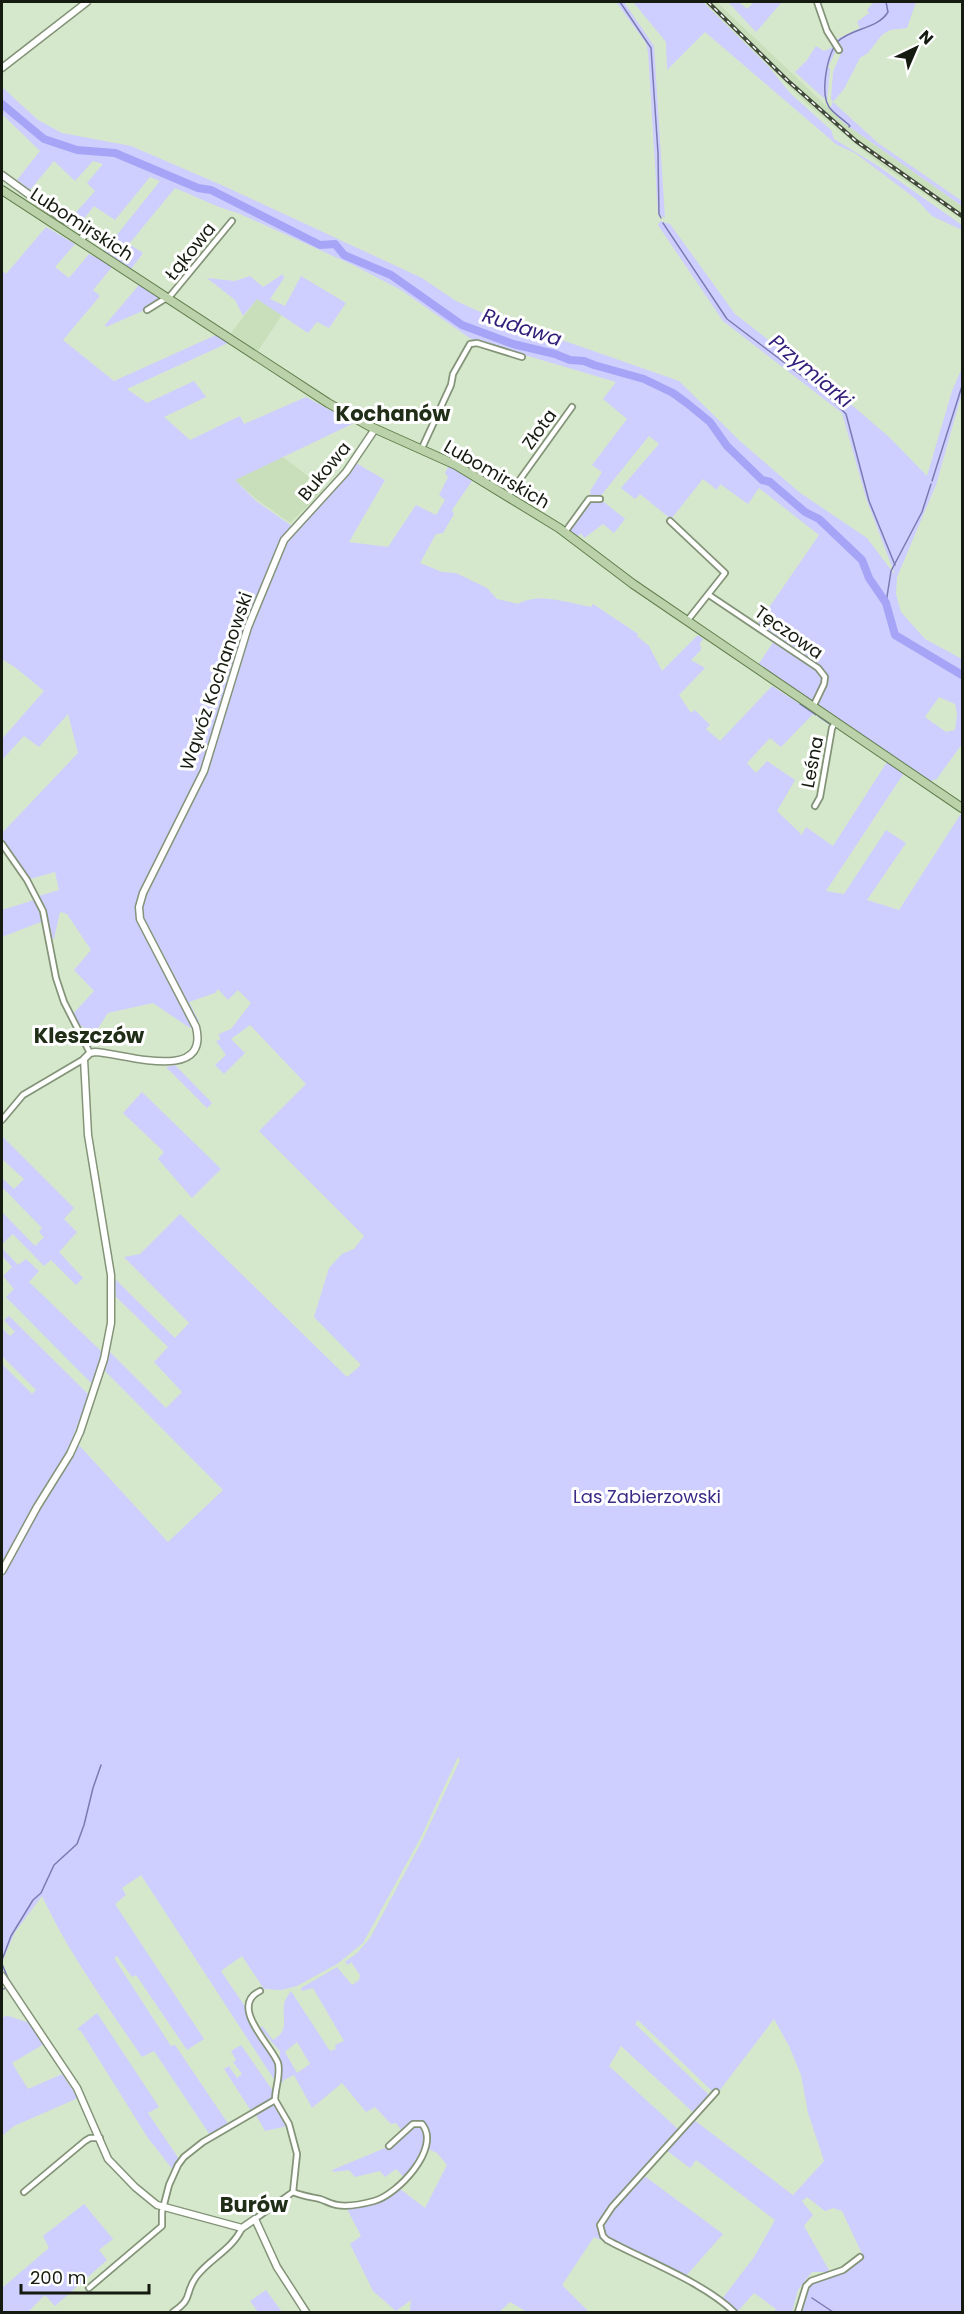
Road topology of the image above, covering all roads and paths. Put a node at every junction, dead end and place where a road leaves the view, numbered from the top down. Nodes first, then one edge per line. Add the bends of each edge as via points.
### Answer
1 (87, 2) edge
2 (817, 2) edge
3 (839, 50) dead end
4 (2, 68) edge
5 (2, 175) edge
6 (2, 190) edge
7 (232, 221) dead end
8 (80, 241) junction
9 (168, 298) junction
10 (147, 310) dead end
11 (522, 357) dead end
12 (572, 407) dead end
13 (375, 429) junction
14 (422, 448) junction
15 (508, 496) junction
16 (600, 499) dead end
17 (670, 521) dead end
18 (292, 530) joint
19 (564, 532) junction
20 (709, 595) junction
21 (687, 621) junction
22 (813, 707) junction
23 (835, 723) junction
24 (815, 806) dead end
25 (963, 808) edge
26 (2, 844) edge
27 (90, 1053) junction
28 (84, 1059) junction
29 (2, 1119) edge
30 (2, 1571) edge
31 (2, 1976) edge
32 (260, 1991) dead end
33 (716, 2092) dead end
34 (275, 2100) junction
35 (100, 2138) junction
36 (389, 2146) dead end
37 (24, 2192) dead end
38 (293, 2192) junction
39 (164, 2206) junction
40 (255, 2219) junction
41 (242, 2228) junction
42 (860, 2258) dead end
43 (89, 2288) dead end
44 (173, 2313) edge
45 (306, 2313) edge
46 (734, 2313) edge
47 (798, 2313) edge

1 - 4 street
2 - 3 street
5 - 8 street via 64,220 84,226 86,233
6 - 8 main road, Lubomirskich
7 - 9 street, Łąkowa
8 - 9 main road, Lubomirskich
9 - 10 street
9 - 13 main road, Lubomirskich via 312,394
11 - 14 street via 470,344
12 - 15 street, Złota
13 - 14 main road, Lubomirskich
13 - 18 street, Bukowa via 346,472
14 - 15 main road, Lubomirskich
15 - 19 main road, Lubomirskich
16 - 19 street via 589,499
17 - 20 street via 725,573
18 - 27 street, Wąwóz Kochanowski via 256,605 204,771 139,907 143,926 196,1027 199,1038 194,1051 175,1062
19 - 21 main road, Lubomirskich
20 - 21 street
20 - 22 street, Tęczowa via 822,673 824,684
21 - 22 main road, Lubomirskich
22 - 23 main road, Lubomirskich
23 - 24 street, Leśna
23 - 25 main road, Lubomirskich
26 - 27 street via 43,911 56,978
27 - 28 street
28 - 29 street via 23,1095
28 - 30 street via 88,1135 111,1275 111,1323 104,1359 80,1432
31 - 35 street via 77,2088
32 - 34 street via 251,1999 250,2011 258,2033 277,2062
33 - 46 street via 612,2207 600,2226 607,2240 710,2294
34 - 38 street via 289,2124 297,2154
34 - 39 street via 190,2151 172,2175
35 - 37 street via 85,2141
35 - 39 street via 115,2168 151,2202
36 - 38 street via 413,2124 425,2127 425,2151 417,2166 401,2185 377,2200 338,2205
38 - 40 street
39 - 41 street
39 - 43 street via 160,2230
40 - 41 street
40 - 45 street via 277,2267
41 - 44 street via 229,2247 195,2279 188,2301
42 - 47 street via 843,2270 811,2281

